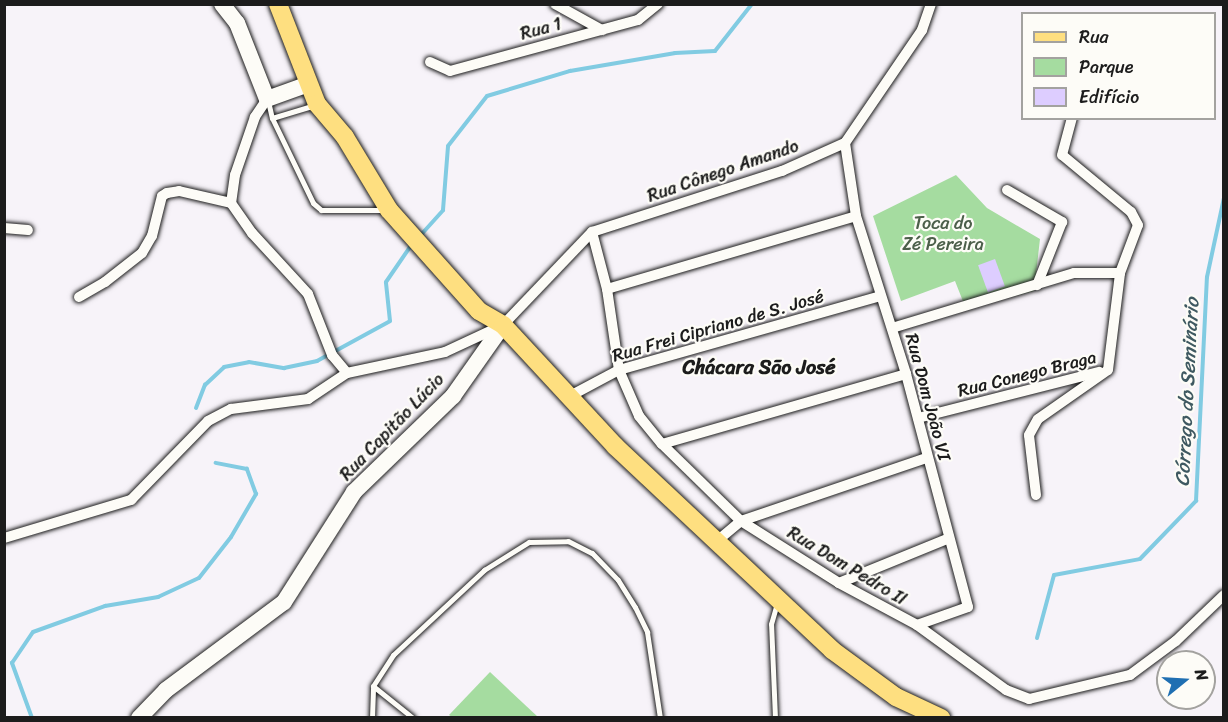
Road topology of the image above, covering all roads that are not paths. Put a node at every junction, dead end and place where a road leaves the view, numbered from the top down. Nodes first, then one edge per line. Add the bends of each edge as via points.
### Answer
1 (222, 4) edge
2 (278, 4) edge
3 (555, 4) edge
4 (658, 4) edge
5 (931, 4) edge
6 (602, 30) junction
7 (430, 62) dead end
8 (309, 84) junction
9 (267, 99) junction
10 (317, 104) junction
11 (272, 118) junction
12 (1071, 120) edge
13 (845, 143) junction
14 (1007, 190) dead end
15 (231, 202) junction
16 (389, 210) junction
17 (856, 216) junction
18 (4, 228) edge
19 (28, 230) dead end
20 (592, 232) junction
21 (1120, 273) junction
22 (1037, 285) junction
23 (606, 289) junction
24 (880, 296) junction
25 (79, 297) dead end
26 (503, 326) junction
27 (892, 328) junction
28 (619, 370) junction
29 (1108, 370) junction
30 (347, 373) junction
31 (906, 374) junction
32 (570, 396) junction
33 (918, 418) junction
34 (662, 444) junction
35 (926, 458) junction
36 (1036, 495) dead end
37 (741, 521) junction
38 (4, 538) edge
39 (949, 538) junction
40 (717, 540) junction
41 (839, 584) junction
42 (1224, 595) edge
43 (778, 602) junction
44 (916, 625) junction
45 (374, 686) junction
46 (139, 717) edge
47 (372, 717) edge
48 (413, 717) edge
49 (660, 717) edge
50 (775, 717) edge
51 (941, 717) edge

1 - 9 street via 237,22
2 - 8 main road
3 - 6 street
4 - 6 street, Rua 1 via 638,20
5 - 13 street via 922,30
6 - 7 street, Rua 1 via 450,71
8 - 9 street
8 - 10 main road
9 - 11 lane
9 - 15 street via 255,117 235,175
10 - 11 lane
10 - 16 main road via 345,137
11 - 16 lane via 321,210
12 - 21 street via 1062,155 1131,212 1138,225
13 - 17 street, Rua Dom João VI
13 - 20 street, Rua Cônego Amando via 782,171
14 - 22 street via 1062,222
15 - 25 street via 179,191 162,196 153,236 142,253
15 - 30 street via 252,233 308,294 332,355
16 - 26 main road via 479,311
17 - 23 street
17 - 24 street, Rua Dom João VI
18 - 19 street
20 - 23 street, Rua Dom Pedro II
20 - 26 street, Rua Capitão Lúcio
21 - 22 street via 1074,273
21 - 29 street
22 - 27 street
23 - 28 street, Rua Dom Pedro II
24 - 27 street, Rua Dom João VI
24 - 28 street, Rua Frei Cipriano de S. José
26 - 30 street via 445,352
26 - 32 main road
26 - 46 street, Rua Capitão Lúcio via 453,396 354,492 284,603 166,690
27 - 31 street, Rua Dom João VI
28 - 32 street, Rua Frei Cipriano de S. José
28 - 34 street, Rua Dom Pedro II via 639,416
29 - 33 street, Rua Conego Braga
29 - 36 street via 1038,419 1029,435
30 - 38 street via 308,399 231,409 207,421 131,500
31 - 33 street, Rua Dom João VI
31 - 34 street
32 - 40 main road via 615,446
33 - 35 street, Rua Dom João VI
34 - 37 street, Rua Dom Pedro II
35 - 37 street
35 - 39 street, Rua Dom João VI
37 - 40 street
37 - 41 street, Rua Dom Pedro II
39 - 41 street
39 - 44 street, Rua Dom João VI via 968,607
40 - 43 main road
41 - 44 street, Rua Dom Pedro II
42 - 44 street, Rua Dom Pedro II via 1176,641 1130,675 1029,699 1006,690
43 - 50 lane via 771,624
43 - 51 main road via 832,650 896,697
45 - 47 lane
45 - 48 lane
45 - 49 lane via 393,655 484,570 529,542 568,541 592,552 618,580 635,607 647,632

